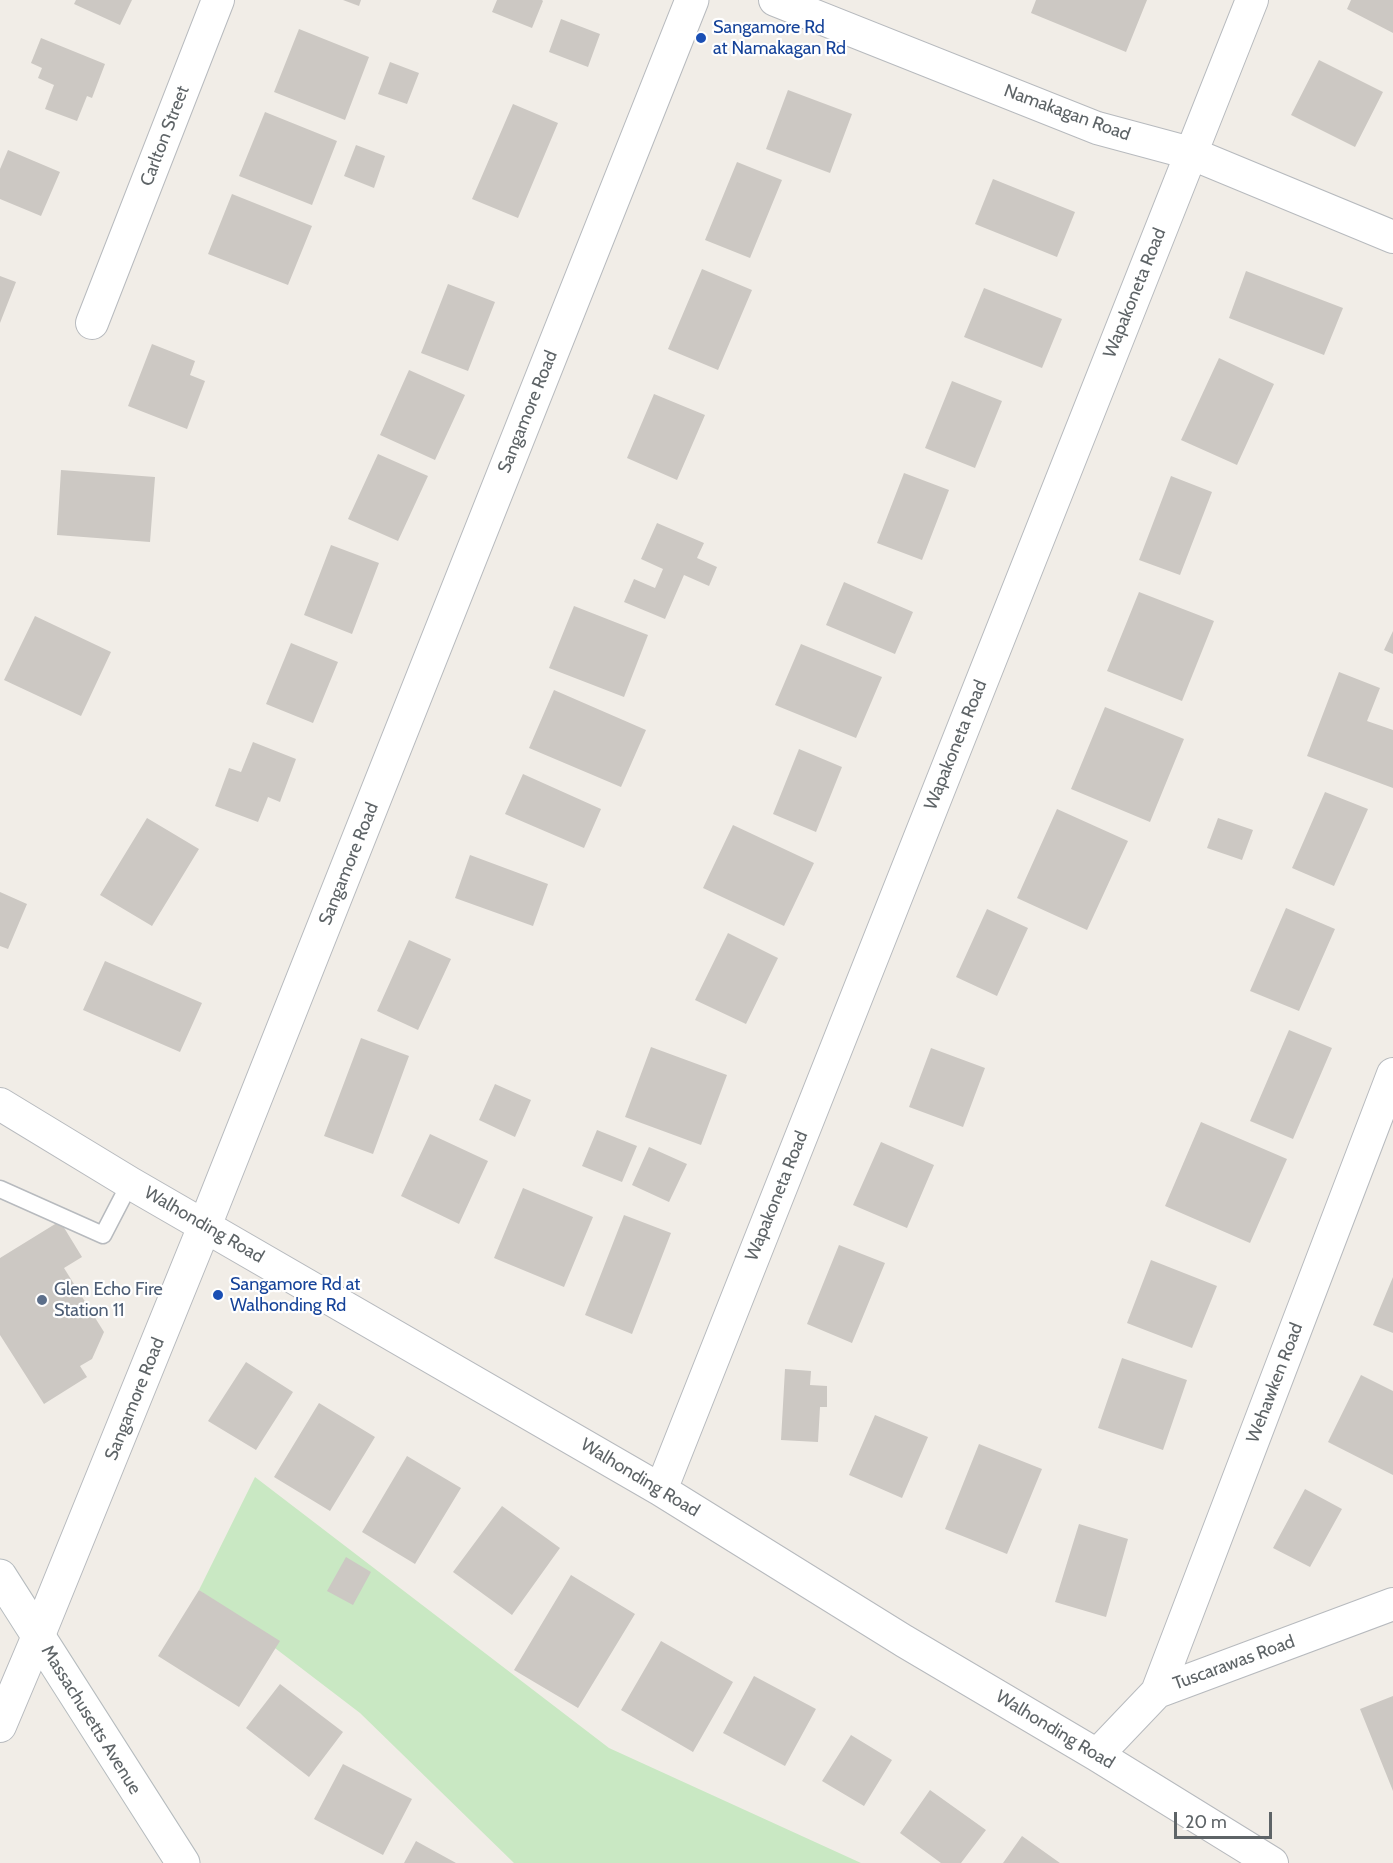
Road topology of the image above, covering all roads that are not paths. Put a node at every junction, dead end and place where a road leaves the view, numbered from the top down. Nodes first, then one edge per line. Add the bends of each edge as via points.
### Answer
1 (219, 0) edge
2 (692, 0) edge
3 (775, 0) edge
4 (1252, 0) edge
5 (1190, 153) junction
6 (1393, 237) edge
7 (92, 323) dead end
8 (1393, 1074) edge
9 (0, 1104) edge
10 (130, 1183) junction
11 (0, 1189) edge
12 (205, 1225) junction
13 (662, 1490) junction
14 (0, 1576) edge
15 (1393, 1604) edge
16 (38, 1636) junction
17 (1157, 1692) junction
18 (0, 1726) edge
19 (1096, 1755) junction
20 (183, 1863) edge
21 (1272, 1863) edge

1 - 7 street, Carlton Street
2 - 12 street, Sangamore Road
3 - 5 street, Namakagan Road via 1097,128
4 - 5 street, Wapakoneta Road
5 - 6 street, Namakagan Road
5 - 13 street, Wapakoneta Road
8 - 17 street, Wehawken Road
9 - 10 street, Walhonding Road
10 - 11 lane via 103,1235
10 - 12 street, Walhonding Road
12 - 13 street, Walhonding Road
12 - 16 street, Sangamore Road
13 - 19 street, Walhonding Road
14 - 16 street, Massachusetts Avenue
15 - 17 street, Tuscarawas Road
16 - 18 street, Sangamore Road
16 - 20 street, Massachusetts Avenue
17 - 19 street, Tuscarawas Road
19 - 21 street, Walhonding Road

